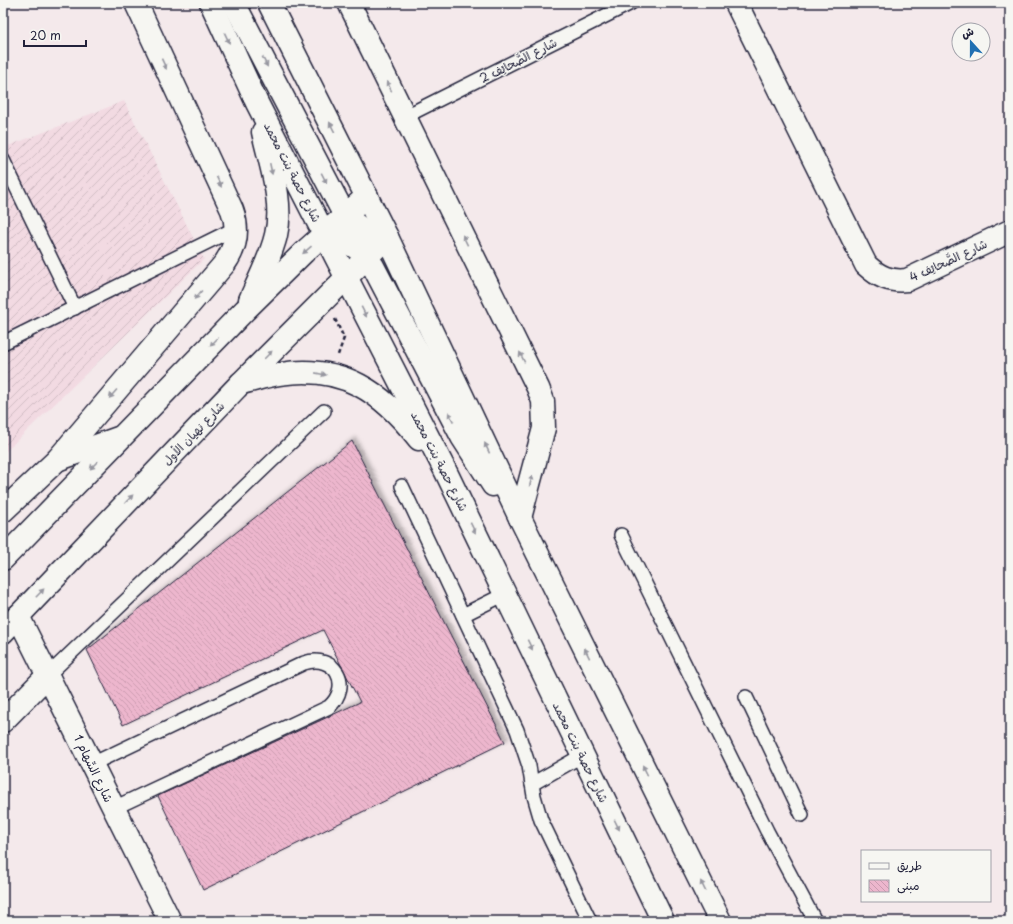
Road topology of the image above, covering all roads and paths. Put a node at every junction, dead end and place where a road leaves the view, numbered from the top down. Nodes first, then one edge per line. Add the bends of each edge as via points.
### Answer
1 (136, 3) edge
2 (211, 3) edge
3 (234, 3) edge
4 (269, 3) edge
5 (348, 3) edge
6 (631, 3) edge
7 (736, 3) edge
8 (257, 103) junction
9 (404, 117) junction
10 (3, 160) edge
11 (367, 196) junction
12 (345, 216) junction
13 (236, 228) junction
14 (1010, 231) edge
15 (325, 235) junction
16 (388, 237) junction
17 (367, 257) junction
18 (347, 277) junction
19 (75, 308) junction
20 (245, 310) junction
21 (3, 343) edge
22 (241, 383) junction
23 (324, 411) dead end
24 (123, 436) junction
25 (57, 460) junction
26 (445, 470) junction
27 (402, 486) dead end
28 (13, 494) edge
29 (3, 511) edge
30 (520, 518) junction
31 (621, 535) dead end
32 (3, 558) edge
33 (505, 594) junction
34 (463, 615) junction
35 (10, 624) edge
36 (48, 675) junction
37 (746, 697) dead end
38 (3, 721) edge
39 (583, 755) junction
40 (92, 764) junction
41 (532, 784) junction
42 (114, 808) junction
43 (802, 815) dead end
44 (170, 921) edge
45 (590, 921) edge
46 (663, 921) edge
47 (720, 921) edge
48 (815, 921) edge

1 -> 13 street via 232,210
2 -> 8 street, شارع حصة بنت محمد
3 -> 12 street
11 -> 4 street
9 -> 5 street
6 - 9 lane, شارع الصَّحائِف 2
7 - 14 street, شارع الصَّحائِف 4 via 866,264 874,273 896,281 907,280
8 - 15 street, شارع حصة بنت محمد
8 -> 20 street via 278,201 279,217 272,250
30 -> 9 street via 544,428 542,401
10 - 19 lane
11 - 12 street
11 - 16 street
12 - 15 street
12 - 16 street via 364,231
13 - 19 lane
13 -> 25 street via 235,245 225,263
15 - 17 street via 348,242
15 - 18 street, شارع حصة بنت محمد
15 -> 20 street
16 - 17 street, شارع نهيان الأول
30 -> 16 street
17 - 18 street, شارع نهيان الأول
30 -> 17 street via 487,478 462,438
22 -> 18 street, شارع نهيان الأول
18 -> 26 street, شارع حصة بنت محمد
19 - 21 lane
20 -> 24 street
22 -> 26 street via 281,374 316,372 350,380 381,397 405,421
35 -> 22 street, شارع نهيان الأول
23 - 36 lane
24 - 25 street
24 -> 32 street
25 - 28 street
26 -> 33 street, شارع حصة بنت محمد
27 - 34 lane
28 - 29 street
47 -> 30 street
31 - 48 lane via 767,831
33 - 34 lane
33 -> 39 street, شارع حصة بنت محمد
34 - 41 lane via 517,730
35 - 36 street, شارع السِّهام 1
36 - 38 street
36 - 40 street, شارع السِّهام 1
37 - 43 lane
39 - 41 lane
39 -> 46 street, شارع حصة بنت محمد
40 - 42 street, شارع السِّهام 1
40 - 42 lane via 304,663 327,663 338,674 341,688 339,696 329,707
41 - 45 lane via 546,832
42 - 44 street, شارع السِّهام 1

